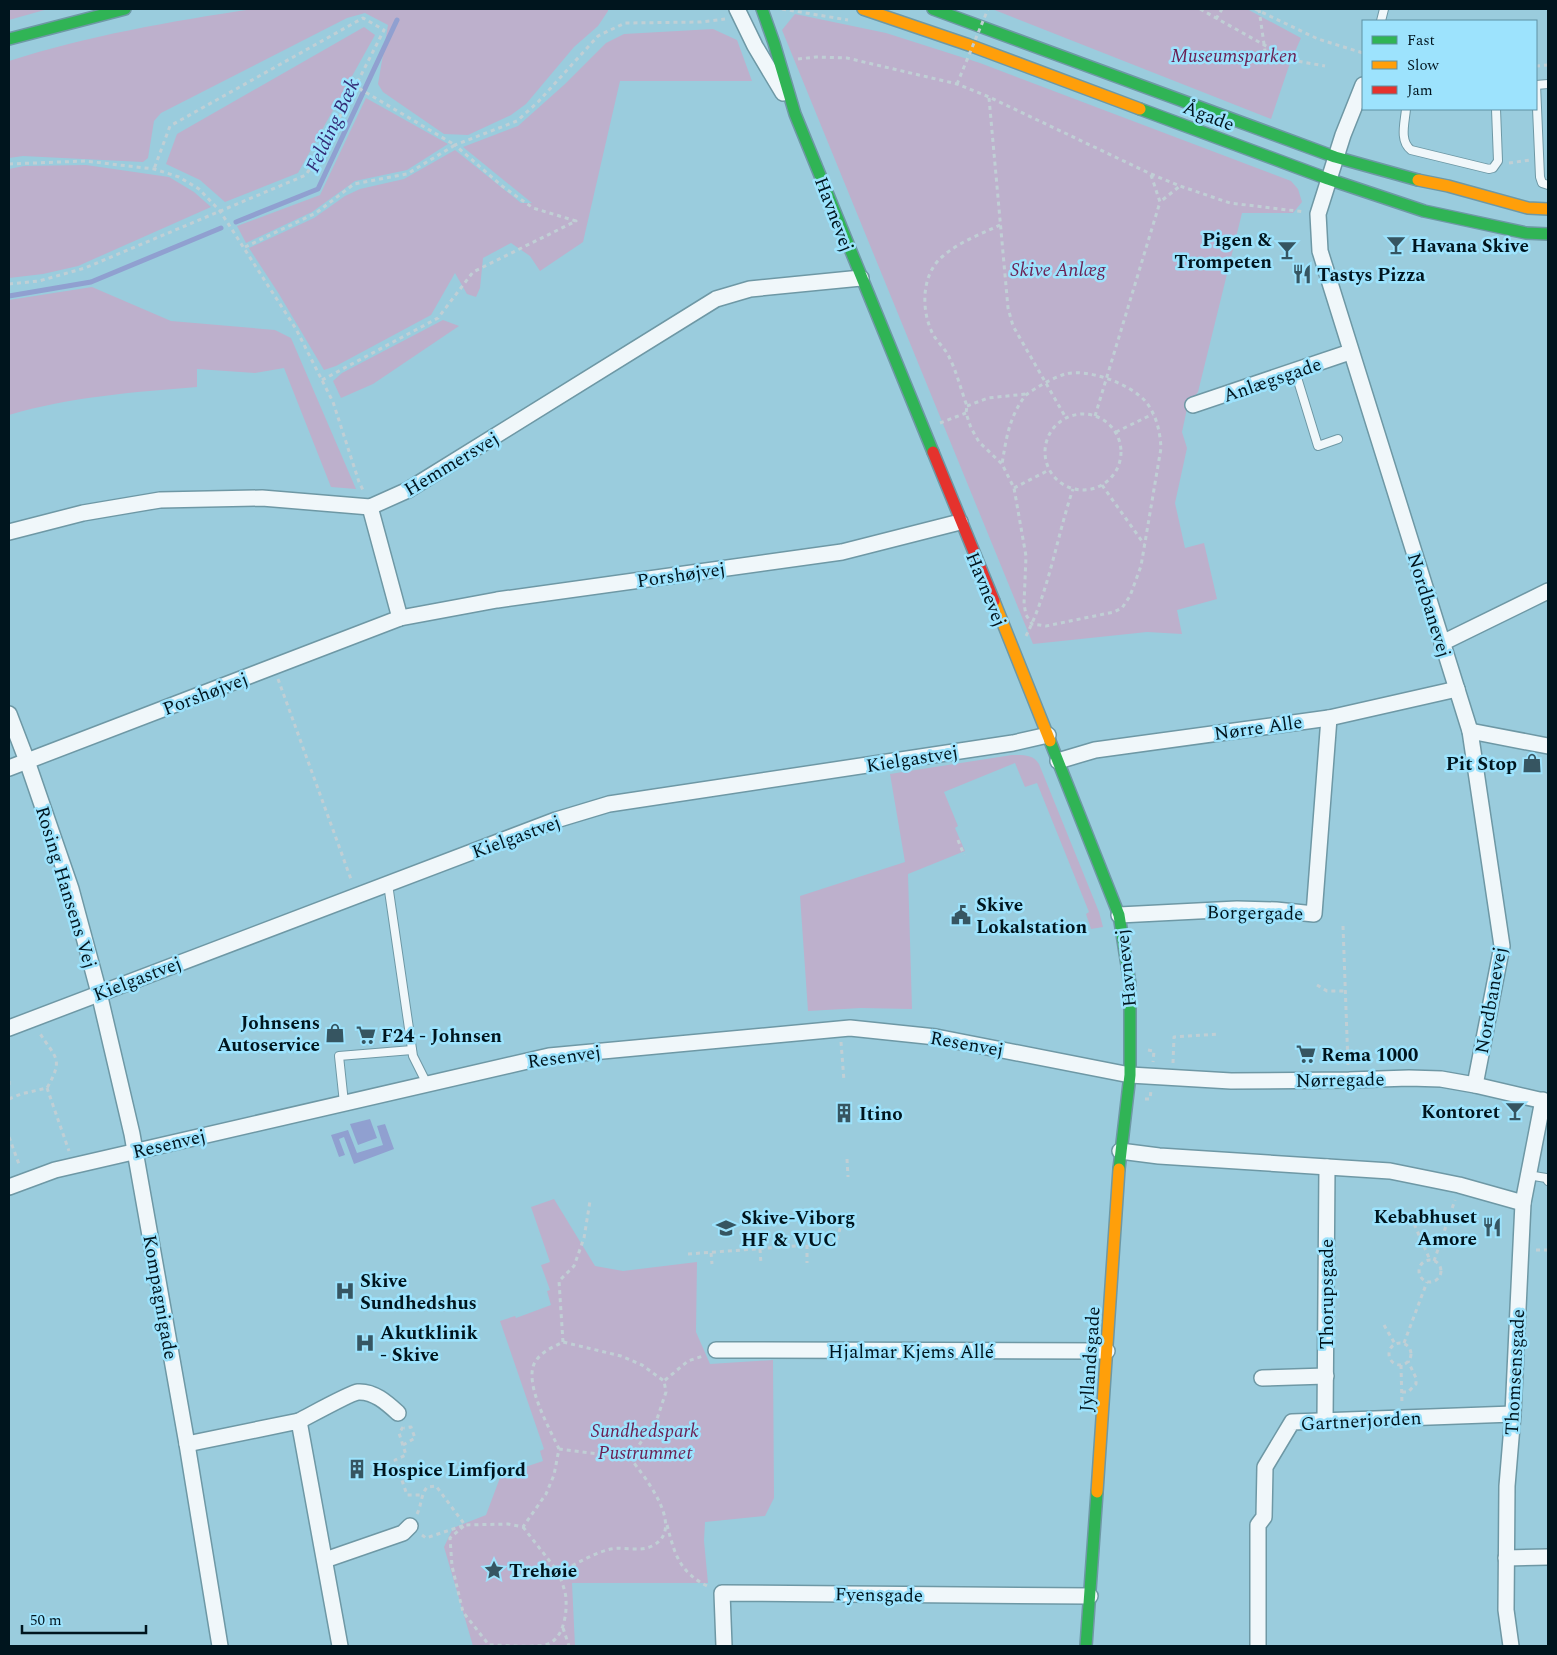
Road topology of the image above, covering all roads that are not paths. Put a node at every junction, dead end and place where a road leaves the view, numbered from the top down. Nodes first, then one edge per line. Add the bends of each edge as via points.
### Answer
1 (125, 9) edge
2 (762, 9) edge
3 (863, 9) edge
4 (933, 9) edge
5 (739, 13) edge
6 (9, 39) edge
7 (1362, 88) edge
8 (1537, 103) edge
9 (1406, 110) edge
10 (1496, 110) edge
11 (795, 114) junction
12 (1335, 157) junction
13 (1328, 179) junction
14 (1545, 184) edge
15 (1548, 209) edge
16 (1548, 234) edge
17 (860, 278) junction
18 (1350, 352) junction
19 (1295, 371) junction
20 (1193, 405) dead end
21 (1338, 439) dead end
22 (370, 507) junction
23 (960, 522) junction
24 (9, 532) edge
25 (1548, 592) edge
26 (400, 618) junction
27 (1442, 643) junction
28 (1457, 689) junction
29 (9, 714) edge
30 (1329, 718) junction
31 (1470, 731) junction
32 (1048, 735) junction
33 (1548, 746) edge
34 (27, 761) junction
35 (1058, 761) junction
36 (9, 768) edge
37 (388, 884) junction
38 (1119, 915) junction
39 (99, 993) junction
40 (9, 1028) edge
41 (412, 1050) junction
42 (1130, 1075) junction
43 (427, 1084) junction
44 (1476, 1084) junction
45 (1545, 1101) edge
46 (344, 1103) junction
47 (135, 1151) junction
48 (1120, 1151) junction
49 (1327, 1167) junction
50 (1528, 1175) junction
51 (1548, 1181) edge
52 (9, 1187) edge
53 (1523, 1203) junction
54 (716, 1350) road end
55 (1107, 1351) junction
56 (1326, 1376) junction
57 (1262, 1378) dead end
58 (398, 1413) road end
59 (1513, 1414) junction
60 (299, 1421) junction
61 (1325, 1421) junction
62 (187, 1444) junction
63 (410, 1526) road end
64 (1548, 1557) edge
65 (1506, 1558) junction
66 (325, 1560) junction
67 (1090, 1596) junction
68 (220, 1646) edge
69 (340, 1646) edge
70 (724, 1646) edge
71 (1086, 1646) edge
72 (1258, 1646) edge
73 (1511, 1646) edge

1 - 6 street
2 - 11 street, Havnevej
3 - 13 street, Ågade via 1023,64
4 - 12 street, Ågade
5 - 11 street, Havnevej
7 - 12 street, Nordbanevej
8 - 14 lane via 1540,177
9 - 10 lane via 1404,138 1411,150 1483,169 1493,168 1498,161
11 - 17 street, Havnevej
12 - 13 street, Nordbanevej
12 - 15 street, Ågade via 1528,208
13 - 16 street, Ågade via 1424,211 1526,233
13 - 18 street, Nordbanevej via 1318,214 1320,251
17 - 22 street, Hemmersvej via 750,288 716,299 408,490
17 - 23 street, Havnevej
18 - 19 street, Anlægsgade
18 - 27 street, Nordbanevej
19 - 20 street, Anlægsgade
19 - 21 lane via 1318,446
22 - 24 street, Hemmersvej via 262,498 160,500 83,513
22 - 26 street
23 - 26 street, Porshøjvej via 842,552 497,600
23 - 32 street, Havnevej
25 - 27 street
26 - 34 street, Porshøjvej
27 - 28 street, Nordbanevej
28 - 30 street, Nørre Alle
28 - 31 street, Nordbanevej
29 - 34 street, Rosing Hansens Vej
30 - 35 street, Nørre Alle via 1095,750
30 - 38 street, Borgergade via 1314,914 1237,909
31 - 33 street
31 - 44 street, Nordbanevej via 1502,946
32 - 35 street, Havnevej
32 - 37 street, Kielgastvej via 1014,743 609,804 556,820
34 - 36 street, Porshøjvej
34 - 39 street, Rosing Hansens Vej via 71,889
35 - 38 street, Havnevej
37 - 39 street, Kielgastvej
37 - 41 lane
38 - 42 street, Havnevej via 1130,984
39 - 40 street, Kielgastvej
39 - 47 street, Rosing Hansens Vej
41 - 43 lane
41 - 46 lane via 339,1056
42 - 43 street, Resenvej via 936,1037 850,1028 549,1056
42 - 44 street, Nørregade via 1231,1081 1409,1078
42 - 48 street, Jyllandsgade
43 - 46 street, Resenvej
44 - 45 street, Nørregade
45 - 50 street, Thomsensgade
46 - 47 street, Resenvej
47 - 52 street, Resenvej via 55,1170
47 - 62 street, Kompagnigade
48 - 49 street
48 - 55 street, Jyllandsgade
49 - 53 street via 1390,1171 1459,1185
49 - 56 street, Thorupsgade
50 - 51 lane
50 - 53 street, Thomsensgade
53 - 59 street, Thomsensgade
54 - 55 street, Hjalmar Kjems Allé
55 - 67 street, Jyllandsgade
56 - 57 street
56 - 61 street, Thorupsgade
58 - 60 street via 372,1394 357,1392
59 - 61 street, Gartnerjorden
59 - 65 street, Thomsensgade
60 - 62 street
60 - 66 street
61 - 72 street, Gartnerjorden via 1292,1422 1266,1467 1264,1517 1258,1525
62 - 68 street, Kompagnigade
63 - 66 street via 403,1533
64 - 65 street
65 - 73 street, Thomsensgade via 1506,1610
66 - 69 street
67 - 70 street, Fyensgade via 722,1593
67 - 71 street, Jyllandsgade

